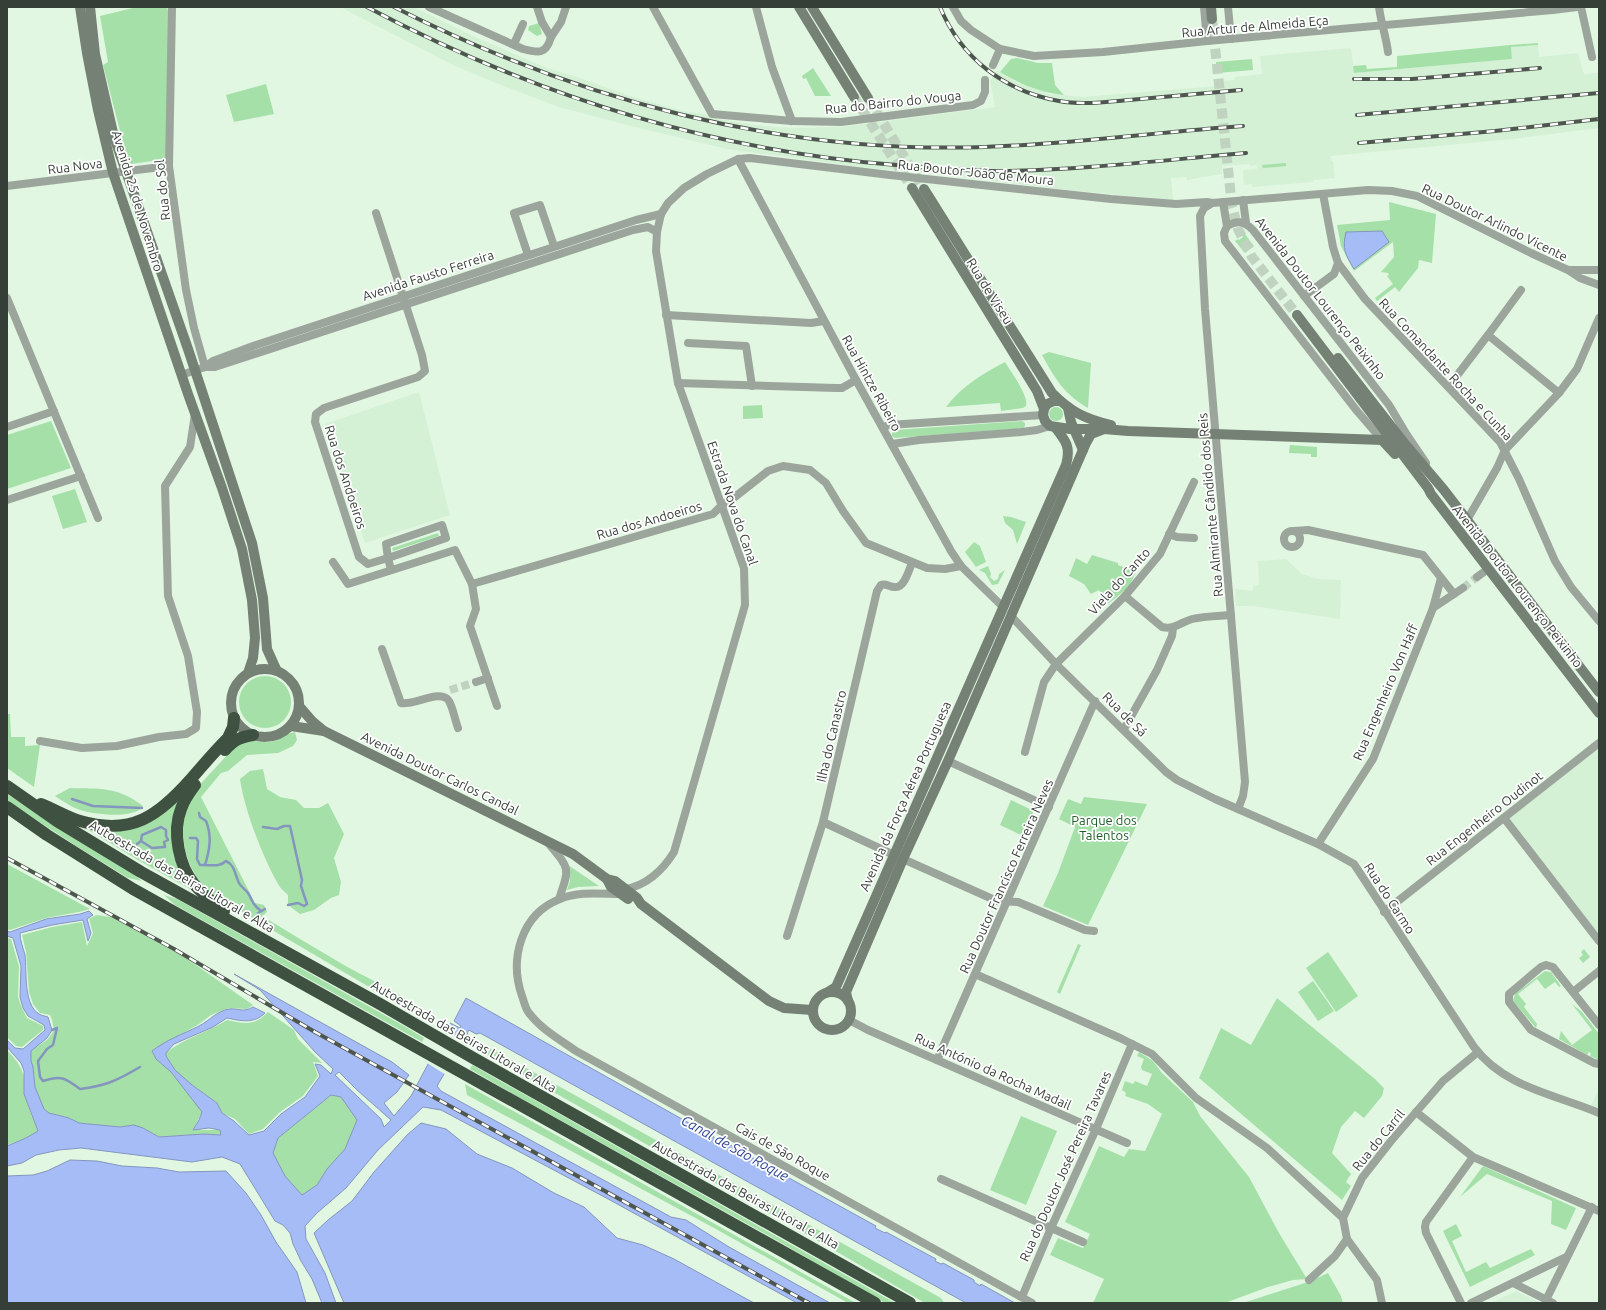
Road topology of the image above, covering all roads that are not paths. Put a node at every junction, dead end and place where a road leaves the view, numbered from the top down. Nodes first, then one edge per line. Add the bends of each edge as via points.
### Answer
1 (172, 7) edge
2 (429, 7) edge
3 (537, 7) edge
4 (566, 7) edge
5 (654, 7) edge
6 (756, 7) edge
7 (799, 7) edge
8 (812, 7) edge
9 (953, 7) edge
10 (1204, 7) edge
11 (1211, 7) edge
12 (1218, 7) edge
13 (1228, 7) edge
14 (1379, 7) edge
15 (1577, 7) edge
16 (1581, 7) edge
17 (85, 8) edge
18 (445, 11) edge
19 (523, 24) dead end
20 (1382, 26) junction
21 (551, 37) junction
22 (1231, 39) junction
23 (1207, 42) junction
24 (514, 44) junction
25 (1000, 49) junction
26 (1388, 52) dead end
27 (1592, 57) dead end
28 (994, 65) dead end
29 (985, 80) dead end
30 (854, 97) tunnel mouth
31 (868, 98) tunnel mouth
32 (792, 121) junction
33 (738, 159) junction
34 (169, 166) junction
35 (126, 171) junction
36 (113, 173) junction
37 (7, 186) edge
38 (912, 188) tunnel mouth
39 (924, 189) tunnel mouth
40 (1323, 194) junction
41 (1243, 200) junction
42 (1223, 202) junction
43 (1212, 203) junction
44 (376, 213) dead end
45 (661, 214) junction
46 (1246, 223) junction
47 (1227, 226) junction
48 (657, 232) junction
49 (554, 246) junction
50 (528, 255) junction
51 (1338, 263) junction
52 (1568, 270) junction
53 (1599, 270) edge
54 (1599, 285) edge
55 (1521, 290) dead end
56 (403, 296) junction
57 (1304, 296) junction
58 (7, 298) edge
59 (406, 305) junction
60 (666, 315) junction
61 (1599, 318) edge
62 (824, 321) junction
63 (1488, 335) junction
64 (688, 343) dead end
65 (200, 369) junction
66 (181, 375) junction
67 (856, 380) junction
68 (678, 383) junction
69 (752, 386) junction
70 (1449, 386) junction
71 (1559, 393) junction
72 (1066, 408) junction
73 (54, 411) junction
74 (1043, 412) junction
75 (195, 414) junction
76 (7, 427) edge
77 (883, 427) junction
78 (1055, 427) junction
79 (1074, 429) junction
80 (1104, 429) junction
81 (1128, 431) junction
82 (1216, 433) junction
83 (1382, 440) junction
84 (892, 444) junction
85 (1083, 450) junction
86 (1505, 450) junction
87 (81, 476) junction
88 (1194, 482) dead end
89 (1444, 490) junction
90 (1431, 494) junction
91 (7, 500) edge
92 (722, 505) junction
93 (1050, 512) junction
94 (98, 518) dead end
95 (1467, 520) junction
96 (1308, 530) junction
97 (1042, 531) junction
98 (1294, 532) junction
99 (1169, 534) junction
100 (1194, 538) dead end
101 (1300, 539) junction
102 (388, 558) junction
103 (333, 562) dead end
104 (912, 563) junction
105 (961, 566) junction
106 (1488, 569) junction
107 (391, 570) junction
108 (1477, 577) tunnel mouth
109 (1441, 578) junction
110 (472, 584) junction
111 (1463, 588) tunnel mouth
112 (1454, 594) junction
113 (1124, 596) junction
114 (1002, 607) junction
115 (1433, 608) junction
116 (1231, 615) junction
117 (1011, 616) junction
118 (1599, 621) edge
119 (1172, 628) junction
120 (382, 648) dead end
121 (1056, 664) junction
122 (276, 669) junction
123 (248, 673) junction
124 (488, 678) junction
125 (476, 682) tunnel mouth
126 (1599, 692) edge
127 (1095, 702) junction
128 (299, 706) junction
129 (497, 706) dead end
130 (958, 709) junction
131 (1599, 713) edge
132 (968, 715) junction
133 (234, 718) junction
134 (291, 726) junction
135 (458, 728) dead end
136 (1124, 729) junction
137 (949, 730) junction
138 (324, 731) junction
139 (253, 735) junction
140 (959, 735) junction
141 (40, 741) dead end
142 (1599, 743) edge
143 (1025, 752) dead end
144 (948, 761) junction
145 (7, 786) edge
146 (23, 797) junction
147 (1050, 807) junction
148 (7, 808) edge
149 (1238, 809) junction
150 (1504, 818) junction
151 (823, 822) junction
152 (546, 839) junction
153 (1318, 844) junction
154 (899, 857) junction
155 (622, 891) junction
156 (559, 899) junction
157 (1006, 901) junction
158 (1384, 912) junction
159 (246, 930) junction
160 (1094, 931) dead end
161 (786, 936) dead end
162 (1599, 941) edge
163 (1599, 971) edge
164 (975, 974) junction
165 (828, 992) junction
166 (1573, 992) junction
167 (848, 1001) junction
168 (812, 1010) junction
169 (849, 1020) junction
170 (1599, 1025) edge
171 (1132, 1044) junction
172 (1478, 1052) junction
173 (937, 1060) junction
174 (1599, 1064) edge
175 (1416, 1112) junction
176 (1599, 1113) edge
177 (1096, 1129) junction
178 (1127, 1143) dead end
179 (1473, 1157) junction
180 (941, 1179) dead end
181 (1595, 1209) edge
182 (1343, 1218) junction
183 (1051, 1228) junction
184 (1347, 1239) junction
185 (1083, 1242) dead end
186 (1566, 1257) junction
187 (1310, 1280) dead end
188 (1513, 1282) junction
189 (1022, 1297) junction
190 (1550, 1301) edge
191 (876, 1303) edge
192 (910, 1303) edge
193 (1032, 1303) edge
194 (1382, 1303) edge
195 (1461, 1303) edge
196 (1471, 1303) edge

1 - 34 street, Rua do Sol
2 - 18 street
3 - 21 street
4 - 21 street via 561,22
5 - 32 street, Rua do Bairro do Vouga via 712,114
6 - 32 street via 772,67
7 - 30 street
8 - 31 street
9 - 25 street, Rua Artur de Almeida Eça via 961,21 971,30
10 - 23 street
11 - 12 street via 1216,19
13 - 22 street
14 - 20 street
15 - 20 street, Rua Artur de Almeida Eça
16 - 27 street
17 - 35 street, Avenida 25 de Novembro via 114,137
17 - 36 street, Avenida 25 de Novembro via 87,53
18 - 24 street
19 - 24 street
20 - 22 street, Rua Artur de Almeida Eça
20 - 26 street
21 - 24 street via 548,46 542,51 534,52
22 - 23 street, Rua Artur de Almeida Eça
23 - 25 street, Rua Artur de Almeida Eça via 1060,56 1034,56
25 - 28 street
29 - 32 street, Rua do Bairro do Vouga via 982,101 972,105 841,122
33 - 43 street, Rua Doutor João de Moura via 750,158 1111,199 1176,204
33 - 45 street, Estrada Nova do Canal via 684,188 668,203
33 - 62 street, Rua Hintze Ribeiro
34 - 35 street, Rua Nova
34 - 65 street, Rua do Sol
35 - 36 street, Rua Nova
35 - 65 street, Avenida 25 de Novembro
36 - 37 street, Rua Nova
36 - 66 street, Avenida 25 de Novembro
38 - 74 street, Rua de Viseu via 1036,391
39 - 72 street, Rua de Viseu via 1046,386
40 - 41 street, Rua Doutor Arlindo Vicente
40 - 51 street, Rua Comandante Rocha e Cunha
40 - 52 street, Rua Doutor Arlindo Vicente via 1368,190 1417,196
41 - 42 street, Rua Doutor Arlindo Vicente
41 - 46 street
42 - 43 street, Rua Doutor João de Moura
42 - 47 street
43 - 82 street, Rua Almirante Cândido dos Reis via 1204,208 1200,216
44 - 56 street
45 - 48 street, Estrada Nova do Canal
45 - 49 street, Avenida Fausto Ferreira
46 - 47 street, Avenida Doutor Lourenço Peixinho via 1239,222
46 - 57 street, Avenida Doutor Lourenço Peixinho
47 - 83 street, Avenida Doutor Lourenço Peixinho via 1224,233 1225,241
48 - 59 street, Avenida Fausto Ferreira via 648,227 633,230
48 - 60 street, Estrada Nova do Canal via 656,251
49 - 50 street, Avenida Fausto Ferreira
49 - 50 street via 540,205 514,213
50 - 56 street, Avenida Fausto Ferreira
51 - 57 street via 1334,274
51 - 70 street, Rua Comandante Rocha e Cunha via 1365,299
52 - 53 street, Rua Doutor Arlindo Vicente
52 - 54 street, Rua Doutor Arlindo Vicente
55 - 63 street
56 - 59 street
56 - 65 street, Avenida Fausto Ferreira via 213,360
57 - 89 street, Avenida Doutor Lourenço Peixinho via 1389,405
58 - 73 street
59 - 65 street, Avenida Fausto Ferreira via 215,367
59 - 102 street, Rua dos Andoeiros via 424,360 425,371 418,377 324,408 316,414 315,422 359,557 368,564
60 - 62 street via 811,323
60 - 68 street, Estrada Nova do Canal
61 - 71 street via 1577,368
62 - 67 street, Rua Hintze Ribeiro
63 - 70 street
63 - 71 street
64 - 69 street via 746,346
65 - 66 street
65 - 122 street, Avenida 25 de Novembro via 252,543 263,598 267,650
66 - 75 street, Avenida 25 de Novembro
67 - 69 street via 842,388
67 - 77 street, Rua Hintze Ribeiro
68 - 69 street
68 - 92 street, Estrada Nova do Canal
70 - 86 street, Rua Comandante Rocha e Cunha
71 - 86 street
72 - 74 street via 1054,401 1047,404
72 - 78 street via 1068,420
72 - 79 street
72 - 81 street, Rua de Viseu via 1090,420 1118,426
73 - 76 street
73 - 87 street
74 - 77 street
74 - 78 street, Rua de Viseu via 1045,421
75 - 123 street, Avenida 25 de Novembro via 242,549 252,600 255,638
75 - 141 street via 190,447 165,486 168,596 188,656 198,712 196,728 186,734 117,746 82,748
77 - 84 street, Rua Hintze Ribeiro
78 - 79 street, Rua de Viseu
78 - 84 street
78 - 93 street via 1067,444 1069,454
79 - 80 street, Rua de Viseu
79 - 85 street
80 - 81 street, Rua de Viseu
80 - 85 street via 1091,434
81 - 82 street, Rua de Viseu
82 - 83 street, Rua de Viseu
82 - 116 street, Rua Almirante Cândido dos Reis
83 - 90 street, Avenida Doutor Lourenço Peixinho via 1424,490
84 - 105 street, Rua Hintze Ribeiro
85 - 93 street
86 - 95 street
86 - 118 street, Rua Comandante Rocha e Cunha via 1555,561 1571,587
87 - 91 street
87 - 94 street
88 - 99 street, Viela do Canto
89 - 90 street, Avenida Doutor Lourenço Peixinho via 1299,313
89 - 95 street, Avenida Doutor Lourenço Peixinho
90 - 106 street, Avenida Doutor Lourenço Peixinho
92 - 104 street, Rua dos Andoeiros via 768,471 784,466 810,470 826,483 866,543
92 - 110 street, Rua dos Andoeiros via 713,514
92 - 155 street, Estrada Nova do Canal via 744,568 745,605 674,852 652,877 635,888
93 - 97 street
95 - 126 street, Avenida Doutor Lourenço Peixinho
96 - 98 street
96 - 101 street
96 - 109 street via 1423,554
97 - 114 street, Avenida da Força Aérea Portuguesa
97 - 117 street, Avenida da Força Aérea Portuguesa
98 - 101 street
98 - 101 street via 1288,532 1285,536 1286,544 1294,547
99 - 100 street
99 - 113 street, Viela do Canto via 1160,554
102 - 102 street, Rua dos Andoeiros via 446,538 442,525 386,544
102 - 107 street, Rua dos Andoeiros
103 - 107 street via 348,584
104 - 105 street, Rua dos Andoeiros via 927,568 945,569
104 - 151 street, Ilha do Canastro via 905,580 899,586 896,588 881,585 877,592
105 - 114 street, Rua Hintze Ribeiro
106 - 108 street
106 - 131 street, Avenida Doutor Lourenço Peixinho
107 - 110 street via 455,550
109 - 112 street
109 - 115 street, Rua Engenheiro Von Haff
110 - 124 street via 476,609 470,626
111 - 112 street
112 - 115 street
113 - 119 street via 1162,628
113 - 121 street, Viela do Canto
114 - 117 street
114 - 130 street, Avenida da Força Aérea Portuguesa
115 - 153 street, Rua Engenheiro Von Haff via 1373,759
116 - 119 street via 1192,619
116 - 149 street, Rua Almirante Cândido dos Reis via 1245,782
117 - 121 street, Rua de Sá
117 - 132 street, Avenida da Força Aérea Portuguesa
119 - 136 street via 1172,636 1157,670
120 - 135 street via 401,703 407,705 447,693
121 - 127 street, Rua de Sá
121 - 143 street, Viela do Canto via 1044,682
122 - 123 street via 263,668
122 - 128 street via 296,687
123 - 133 street via 236,683 232,692 230,702
124 - 125 street
124 - 129 street
127 - 136 street, Rua de Sá
127 - 147 street, Rua Doutor Francisco Ferreira Neves
128 - 134 street
128 - 138 street, Avenida Doutor Carlos Candal
130 - 132 street via 963,716
130 - 137 street, Avenida da Força Aérea Portuguesa
132 - 140 street, Avenida da Força Aérea Portuguesa
133 - 139 street via 241,728
133 - 146 highway via 228,738 169,803 147,818 121,825 100,825 79,820
134 - 138 street, Avenida Doutor Carlos Candal
134 - 139 street via 270,737
136 - 149 street, Rua de Sá via 1177,780
137 - 140 street via 958,730
137 - 154 street, Avenida da Força Aérea Portuguesa
138 - 152 street, Avenida Doutor Carlos Candal
139 - 159 highway via 241,736 233,742 198,781 180,810 178,826 181,857 193,883 202,894
140 - 144 street, Avenida da Força Aérea Portuguesa
142 - 150 street, Rua Engenheiro Oudinot
144 - 147 street
144 - 154 street, Avenida da Força Aérea Portuguesa
145 - 146 highway, Autoestrada das Beiras Litoral e Alta
146 - 159 highway, Autoestrada das Beiras Litoral e Alta via 57,821 141,872
147 - 157 street, Rua Doutor Francisco Ferreira Neves
148 - 191 highway via 133,889
149 - 153 street, Rua do Carmo
150 - 158 street, Rua Engenheiro Oudinot
150 - 162 street
151 - 154 street
151 - 161 street, Ilha do Canastro
152 - 155 street, Avenida Doutor Carlos Candal via 573,854 607,879 615,881
152 - 156 street, Avenida Doutor Carlos Candal via 564,862 567,870
153 - 158 street, Rua do Carmo via 1354,864
154 - 157 street via 997,901
154 - 165 street, Avenida da Força Aérea Portuguesa via 836,986
154 - 167 street, Avenida da Força Aérea Portuguesa via 846,992
155 - 156 street via 574,894
155 - 168 street, Avenida Doutor Carlos Candal via 637,898 641,904 769,1001 784,1008
156 - 189 street, Cais de São Roque via 544,908 528,924 518,946 516,970 520,990 528,1012 545,1030 576,1051
157 - 160 street via 1018,902 1085,930
157 - 164 street, Rua Doutor Francisco Ferreira Neves
158 - 172 street, Rua do Carmo
159 - 192 highway, Autoestrada das Beiras Litoral e Alta
163 - 166 street
164 - 171 street
164 - 173 street, Rua Doutor Francisco Ferreira Neves
165 - 167 street via 839,993
165 - 168 street via 817,998
166 - 170 street
166 - 174 street via 1553,967 1546,965 1511,991 1508,998 1531,1030
167 - 169 street via 851,1007
168 - 169 street via 816,1023 827,1030 840,1029
169 - 173 street, Rua António da Rocha Madail
171 - 177 street, Rua do Doutor José Pereira Tavares
171 - 182 street via 1152,1054 1196,1098 1267,1148
172 - 175 street, Rua do Carril via 1443,1081
172 - 176 street, Rua do Carmo via 1494,1069 1509,1079
173 - 177 street, Rua António da Rocha Madail
175 - 179 street
175 - 182 street, Rua do Carril via 1362,1178
177 - 178 street, Rua António da Rocha Madail
177 - 183 street, Rua do Doutor José Pereira Tavares
179 - 181 street
179 - 195 street via 1426,1222 1425,1227
180 - 183 street
181 - 186 street
182 - 184 street
183 - 185 street
183 - 189 street, Rua do Doutor José Pereira Tavares
184 - 187 street via 1335,1256
184 - 194 street via 1377,1280
186 - 188 street
186 - 190 street
188 - 190 street
188 - 196 street
189 - 193 street, Cais de São Roque

